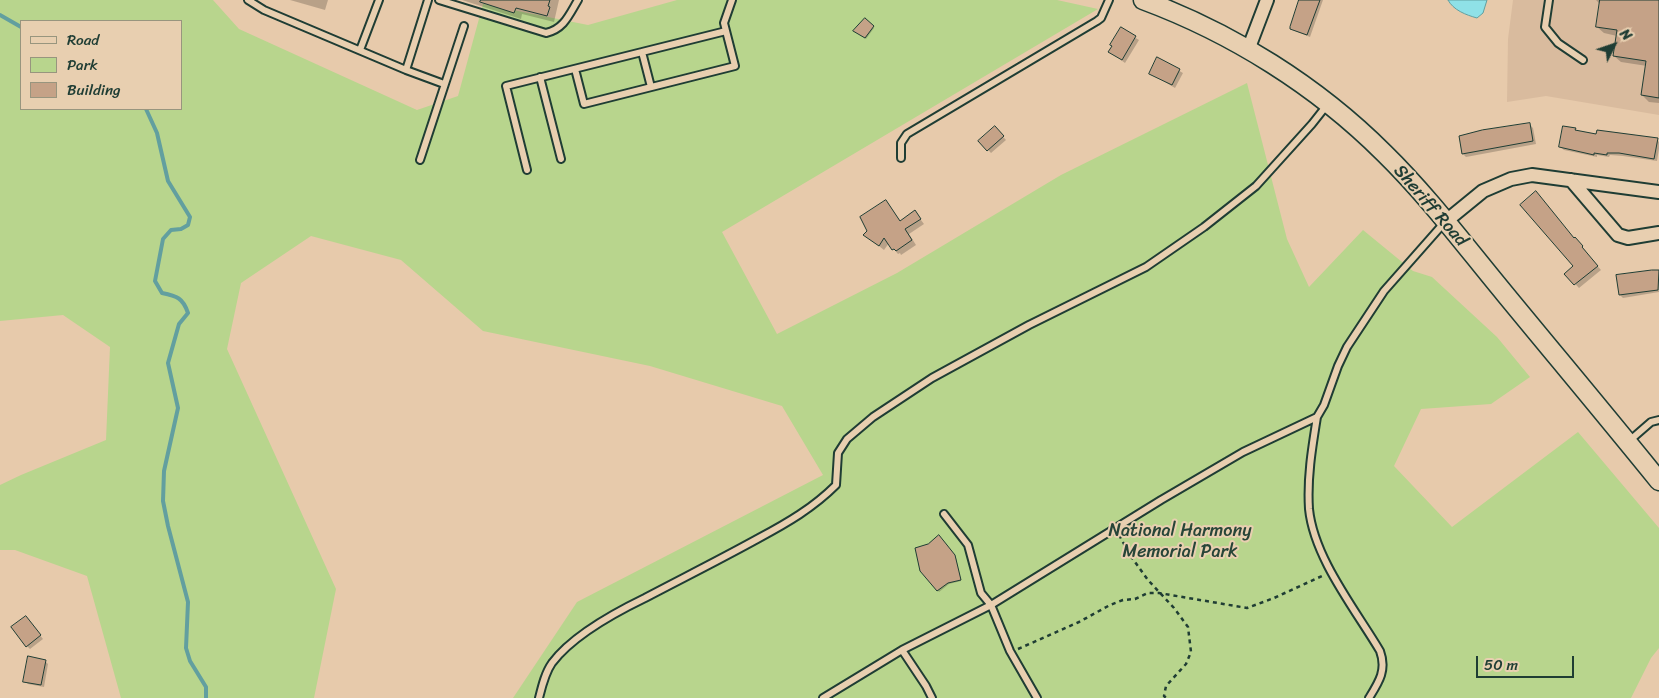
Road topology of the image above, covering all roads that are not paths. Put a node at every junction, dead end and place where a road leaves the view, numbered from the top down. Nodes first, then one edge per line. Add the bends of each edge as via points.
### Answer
1 (248, 0) edge
2 (379, 0) edge
3 (428, 0) edge
4 (439, 0) edge
5 (578, 0) edge
6 (732, 0) edge
7 (1109, 0) edge
8 (1143, 0) edge
9 (1267, 0) edge
10 (1549, 0) edge
11 (464, 26) dead end
12 (726, 31) junction
13 (360, 50) junction
14 (1248, 50) junction
15 (642, 52) junction
16 (1583, 60) dead end
17 (575, 69) junction
18 (406, 70) junction
19 (540, 78) junction
20 (444, 84) junction
21 (651, 87) junction
22 (1328, 104) junction
23 (901, 158) dead end
24 (561, 159) dead end
25 (420, 160) dead end
26 (527, 170) dead end
27 (1571, 180) junction
28 (1659, 192) edge
29 (1445, 222) junction
30 (1659, 233) edge
31 (1317, 418) junction
32 (1659, 420) edge
33 (1628, 442) junction
34 (1659, 481) edge
35 (944, 514) dead end
36 (991, 605) junction
37 (902, 650) junction
38 (539, 698) edge
39 (823, 698) edge
40 (932, 698) edge
41 (1037, 698) edge
42 (1369, 698) edge

1 - 13 lane via 264,10
2 - 13 lane
3 - 18 lane
4 - 5 lane via 546,33 563,25
6 - 12 lane via 724,23
7 - 23 lane via 1098,21 907,134 901,143
8 - 14 main road, Sheriff Road via 1199,22
9 - 14 street
10 - 16 lane via 1545,27 1558,43
11 - 20 lane
12 - 15 lane
12 - 21 lane via 734,66
13 - 18 lane
14 - 22 main road, Sheriff Road
15 - 17 lane
15 - 21 lane
17 - 19 lane
17 - 21 lane via 584,104
18 - 20 lane
19 - 24 lane
19 - 26 lane via 506,86
20 - 25 lane
22 - 29 main road, Sheriff Road via 1386,154
22 - 38 lane via 1256,186 1146,267 932,378 873,417 847,439 838,453 836,485 800,515 616,613 580,637 552,663
27 - 28 street
27 - 29 street via 1532,175 1511,179 1477,195
27 - 30 street via 1618,235 1628,238
29 - 31 lane via 1384,291 1347,347
29 - 33 main road, Sheriff Road
31 - 36 lane via 1243,452
31 - 42 lane via 1310,463 1309,511 1319,548 1330,572 1383,660 1382,676
32 - 33 lane via 1651,422
33 - 34 main road, Sheriff Road
35 - 36 lane via 968,545 982,593
36 - 37 lane
36 - 41 lane via 1010,651
37 - 39 lane
37 - 40 lane

